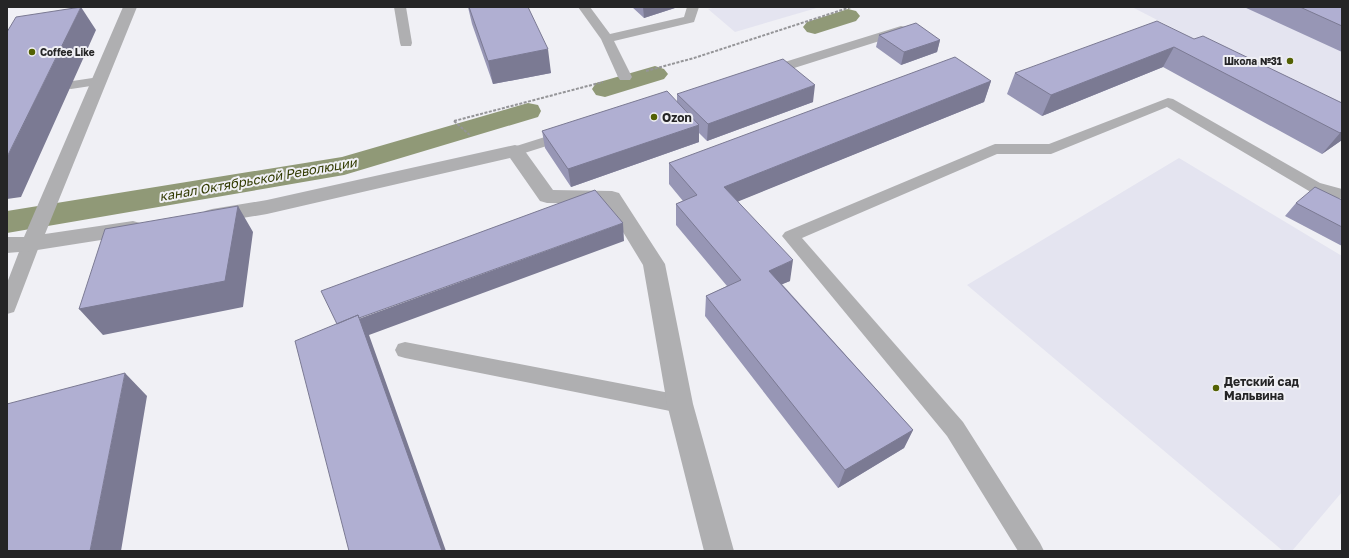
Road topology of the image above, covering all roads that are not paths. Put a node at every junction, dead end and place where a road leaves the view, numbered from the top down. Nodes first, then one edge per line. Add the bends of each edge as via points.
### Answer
1 (130, 7) edge
2 (400, 7) edge
3 (584, 7) edge
4 (693, 7) edge
5 (910, 27) edge
6 (607, 39) junction
7 (406, 43) dead end
8 (758, 75) edge
9 (625, 77) road end
10 (99, 81) junction
11 (71, 86) dead end
12 (583, 130) edge
13 (515, 151) junction
14 (1342, 194) edge
15 (193, 219) edge
16 (155, 225) edge
17 (31, 244) junction
18 (7, 245) edge
19 (7, 307) edge
20 (405, 350) dead end
21 (680, 404) junction
22 (719, 551) edge
23 (1032, 551) edge

1 - 10 street
2 - 7 lane
3 - 6 lane
4 - 6 lane via 690,19
5 - 8 lane
6 - 9 lane
10 - 11 lane
10 - 17 street
12 - 13 lane
13 - 15 street via 267,207
13 - 21 street via 547,196 612,198 654,264
14 - 23 lane via 1315,187 1168,102 1051,149 995,149 791,236 955,429
16 - 17 street
17 - 18 street
17 - 19 lane
20 - 21 lane
21 - 22 street

